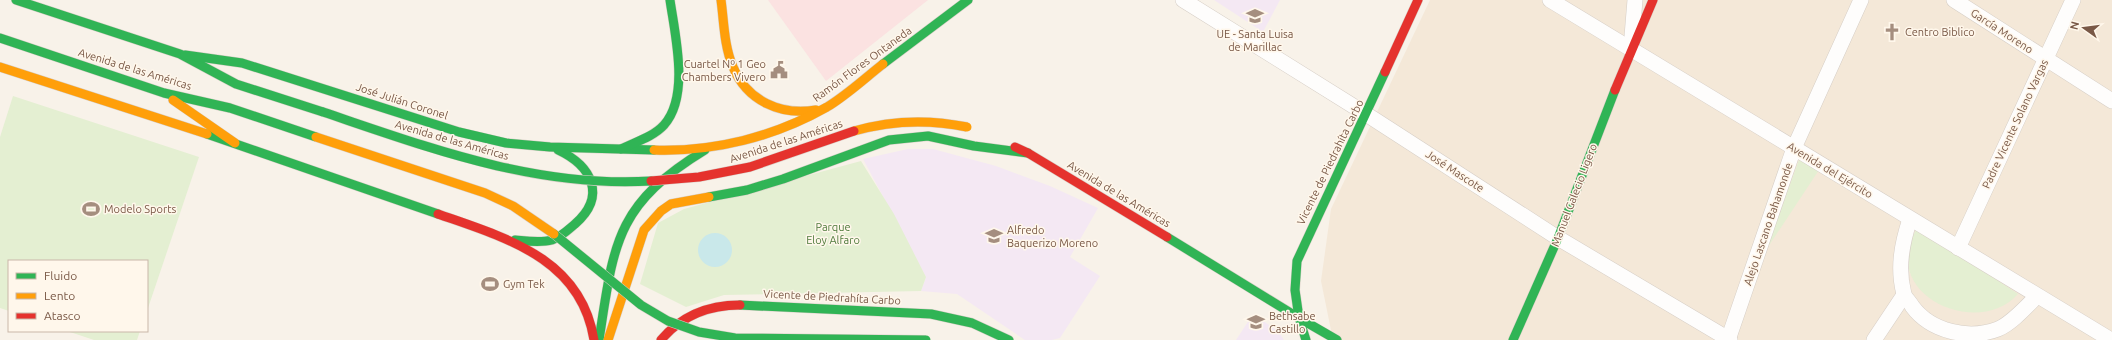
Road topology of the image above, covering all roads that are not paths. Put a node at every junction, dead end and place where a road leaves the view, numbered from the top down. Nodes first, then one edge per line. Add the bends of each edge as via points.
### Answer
1 (16, 0) edge
2 (670, 0) edge
3 (721, 0) edge
4 (968, 0) edge
5 (1182, 0) edge
6 (1418, 0) edge
7 (1550, 0) edge
8 (1636, 0) edge
9 (1653, 0) edge
10 (1861, 0) edge
11 (1954, 0) edge
12 (2073, 0) edge
13 (0, 38) edge
14 (1631, 49) junction
15 (180, 54) junction
16 (2045, 59) junction
17 (0, 67) edge
18 (164, 93) junction
19 (2112, 102) edge
20 (828, 106) junction
21 (1366, 114) junction
22 (970, 128) dead end
23 (993, 138) dead end
24 (235, 143) junction
25 (550, 147) junction
26 (709, 148) junction
27 (1794, 148) junction
28 (621, 149) junction
29 (1028, 153) junction
30 (1910, 218) junction
31 (1558, 238) junction
32 (509, 239) junction
33 (1958, 248) junction
34 (1904, 295) junction
35 (2037, 296) junction
36 (1299, 318) junction
37 (1972, 338) edge
38 (594, 340) edge
39 (599, 340) edge
40 (608, 340) edge
41 (661, 340) edge
42 (926, 340) edge
43 (1009, 340) edge
44 (1306, 340) edge
45 (1337, 340) edge
46 (1513, 340) edge
47 (1728, 340) edge
48 (1874, 340) edge
49 (2111, 340) edge

1 - 15 main road, Avenida de las Américas
2 - 28 main road via 680,79 672,111 665,124
3 - 20 main road via 732,66 746,88 766,105 778,110 808,112
4 - 20 main road, Ramón Flores Ontaneda
5 - 21 street, José Mascote
6 - 21 main road, Vicente de Piedrahíta Carbo
7 - 14 street, Avenida del Ejército
8 - 14 street, Manuel Galecio Ligero
9 - 14 main road, Manuel Galecio Ligero
10 - 27 street, Alejo Lascano Bahamonde
11 - 16 street, García Moreno
12 - 16 street, Padre Vicente Solano Vargas
13 - 18 main road, Avenida de las Américas
14 - 27 street, Avenida del Ejército
14 - 31 main road, Manuel Galecio Ligero
15 - 22 main road, Avenida de las Américas, bridge via 236,84 323,112 496,167 566,178 669,180 733,171 768,162 853,132 893,123 927,121
15 - 25 main road, José Julián Coronel via 242,63 482,138
16 - 19 street, García Moreno
16 - 33 street, Padre Vicente Solano Vargas
17 - 24 main road
18 - 24 main road
18 - 42 main road, Avenida de las Américas, bridge via 230,108 511,204 544,226 636,302 657,316 682,327 717,337 735,338
20 - 26 main road, Ramón Flores Ontaneda via 771,134
21 - 31 street, José Mascote
21 - 36 main road, Vicente de Piedrahíta Carbo via 1297,261 1294,286
23 - 29 main road, Avenida de las Américas
24 - 32 main road
25 - 28 main road, José Julián Coronel
25 - 32 main road via 577,158 589,172 593,189 590,205 574,226 552,240
26 - 28 main road, Ramón Flores Ontaneda via 680,151
26 - 39 main road via 673,172 628,218 614,252
27 - 30 street, Avenida del Ejército
27 - 47 street, Alejo Lascano Bahamonde
29 - 36 main road, Avenida de las Américas
29 - 40 main road via 974,146 928,136 889,140 783,180 747,190 671,204 656,215 644,230
30 - 33 street, Avenida del Ejército
30 - 34 street via 1903,242 1900,269
31 - 46 main road, Manuel Galecio Ligero
31 - 47 street, José Mascote
32 - 38 main road via 534,252 569,282 585,308
33 - 35 street, Avenida del Ejército
34 - 37 street via 1917,312 1933,325
34 - 48 street
35 - 37 street via 1998,329
35 - 49 street, Avenida del Ejército
36 - 44 main road, Vicente de Piedrahíta Carbo
36 - 45 main road, Avenida de las Américas
41 - 43 main road, Vicente de Piedrahíta Carbo via 682,319 694,312 739,305 951,316 971,322

